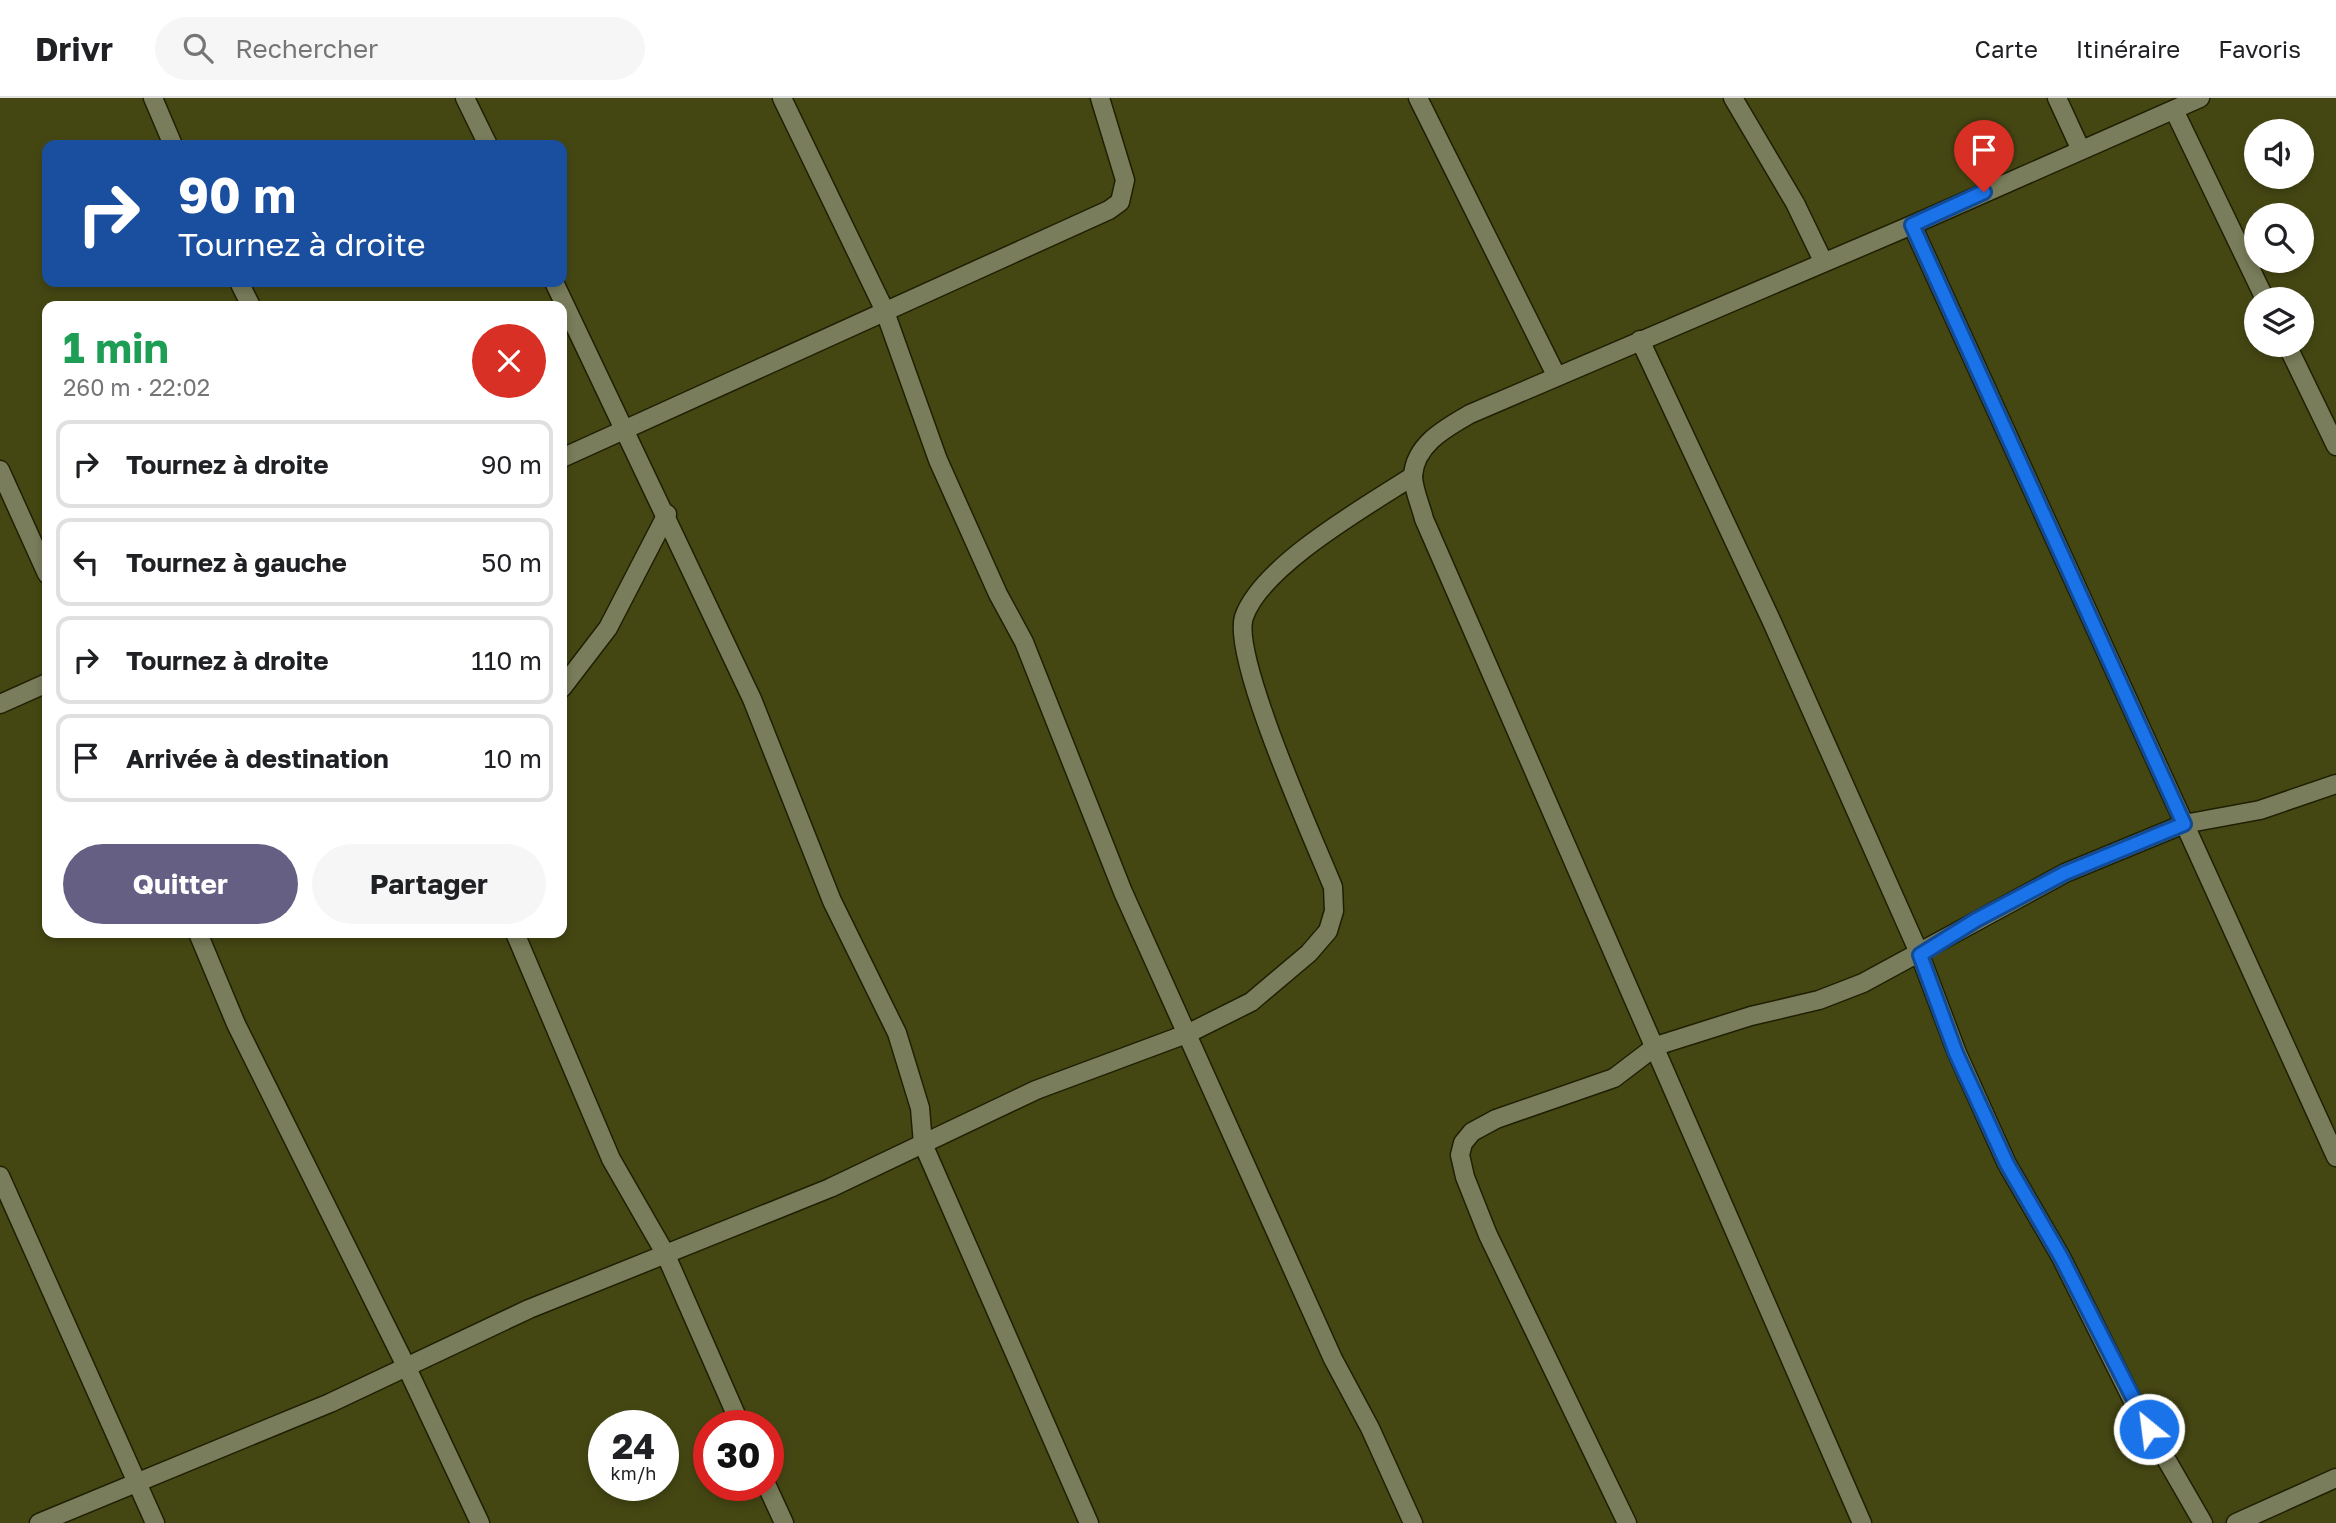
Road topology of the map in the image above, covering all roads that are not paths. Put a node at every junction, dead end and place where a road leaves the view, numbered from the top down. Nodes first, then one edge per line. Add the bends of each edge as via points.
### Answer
1 (153, 98) edge
2 (465, 98) edge
3 (782, 98) edge
4 (1100, 98) edge
5 (1418, 98) edge
6 (1733, 98) edge
7 (2057, 98) edge
8 (2200, 98) edge
9 (2174, 110) junction
10 (171, 140) edge
11 (486, 140) edge
12 (2080, 148) junction
13 (1912, 225) junction
14 (1823, 261) junction
15 (2259, 287) edge
16 (567, 309) edge
17 (884, 309) junction
18 (1640, 340) junction
19 (2293, 357) edge
20 (1556, 375) junction
21 (625, 429) junction
22 (2336, 446) edge
23 (567, 456) edge
24 (0, 470) edge
25 (1413, 476) junction
26 (667, 514) junction
27 (42, 564) edge
28 (567, 681) edge
29 (42, 685) edge
30 (0, 704) edge
31 (2336, 784) edge
32 (2184, 824) junction
33 (200, 938) edge
34 (517, 938) edge
35 (1920, 955) junction
36 (1189, 1033) junction
37 (1656, 1046) junction
38 (923, 1144) junction
39 (2336, 1157) edge
40 (0, 1176) edge
41 (665, 1253) junction
42 (407, 1368) junction
43 (734, 1410) edge
44 (2336, 1478) edge
45 (137, 1482) junction
46 (773, 1501) edge
47 (39, 1523) edge
48 (155, 1523) edge
49 (480, 1523) edge
50 (783, 1523) edge
51 (1089, 1523) edge
52 (1413, 1523) edge
53 (1627, 1523) edge
54 (1862, 1523) edge
55 (2203, 1523) edge
56 (2236, 1523) edge

1 - 10 street
2 - 11 street
3 - 17 street
4 - 17 street via 1125,180 1120,202
5 - 20 street
6 - 14 street via 1795,203
7 - 12 street
8 - 9 street
9 - 12 street
9 - 15 street
12 - 13 street
13 - 14 street
13 - 32 street
14 - 18 street
16 - 21 street
17 - 21 street
17 - 36 street via 938,460 1024,642 1123,892
18 - 20 street
18 - 35 street
19 - 22 street
20 - 25 street via 1440,431 1422,449
21 - 23 street
21 - 26 street
24 - 27 street
25 - 36 street via 1284,567 1261,590 1244,618 1241,632 1252,681 1333,887 1334,911 1328,931 1279,981 1251,1003
25 - 37 street via 1424,519
26 - 28 street via 608,628
26 - 38 street via 752,699 832,901 897,1032 920,1108
29 - 30 street
31 - 32 street via 2260,810
32 - 35 street via 2065,873
32 - 39 street
33 - 42 street via 236,1024
34 - 41 street via 611,1159
35 - 37 street via 1819,1000
35 - 55 street via 1956,1053 2007,1164
36 - 38 street via 1036,1090
36 - 52 street via 1333,1359
37 - 53 street via 1615,1078 1496,1119 1472,1132 1460,1155 1488,1235
37 - 54 street
38 - 41 street via 830,1188
38 - 51 street
40 - 45 street
41 - 42 street via 529,1308
41 - 43 street
42 - 45 street
42 - 49 street
44 - 56 street
45 - 47 street
45 - 48 street
46 - 50 street

